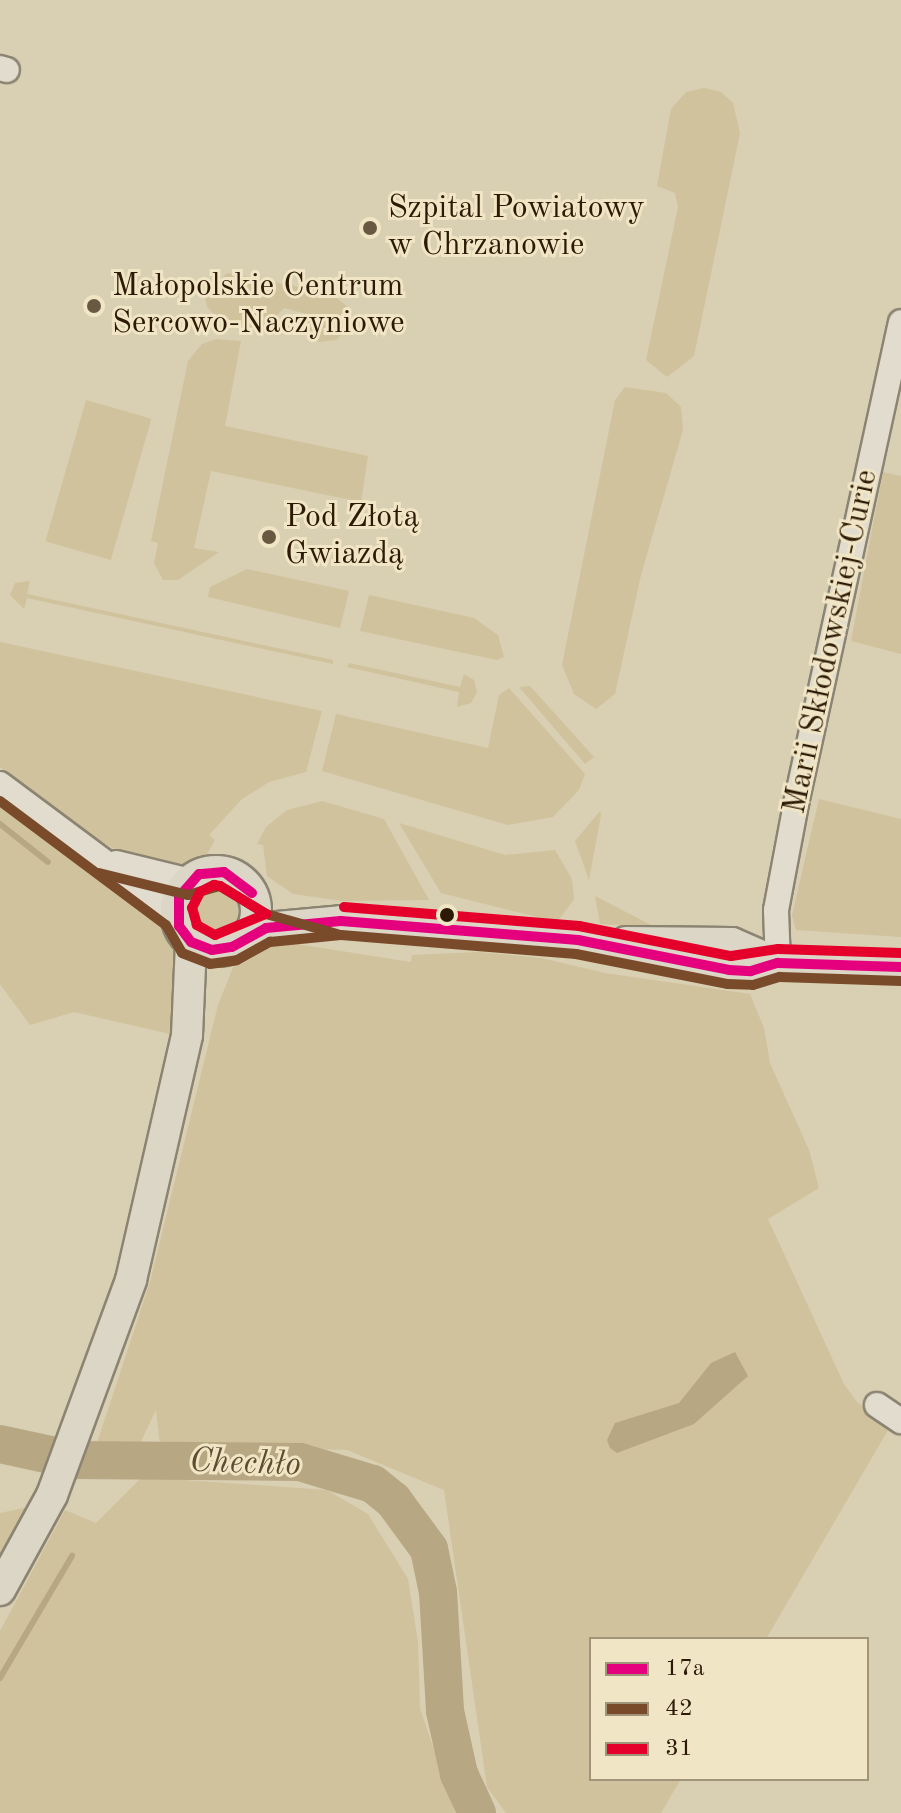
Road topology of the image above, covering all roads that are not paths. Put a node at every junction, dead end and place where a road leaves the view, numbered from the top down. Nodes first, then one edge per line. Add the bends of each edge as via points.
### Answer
1 (901, 322) edge
2 (0, 784) edge
3 (91, 855) junction
4 (190, 881) junction
5 (252, 893) junction
6 (341, 921) junction
7 (184, 929) junction
8 (235, 942) junction
9 (778, 963) junction
10 (901, 967) edge
11 (187, 1035) junction
12 (877, 1405) dead end
13 (901, 1421) edge
14 (0, 1590) edge

1 - 9 street, Marii Skłodowskiej-Curie via 797,799 776,910
2 - 3 street
3 - 4 street
3 - 7 street
4 - 5 main road via 211,871 224,872
4 - 7 main road via 179,897
5 - 6 main road
5 - 8 main road via 255,922
6 - 8 main road via 266,928
6 - 9 main road via 592,942 729,970 751,971
7 - 8 main road
7 - 11 main road
8 - 11 main road
9 - 10 main road
11 - 14 main road via 131,1280 52,1495
12 - 13 street

